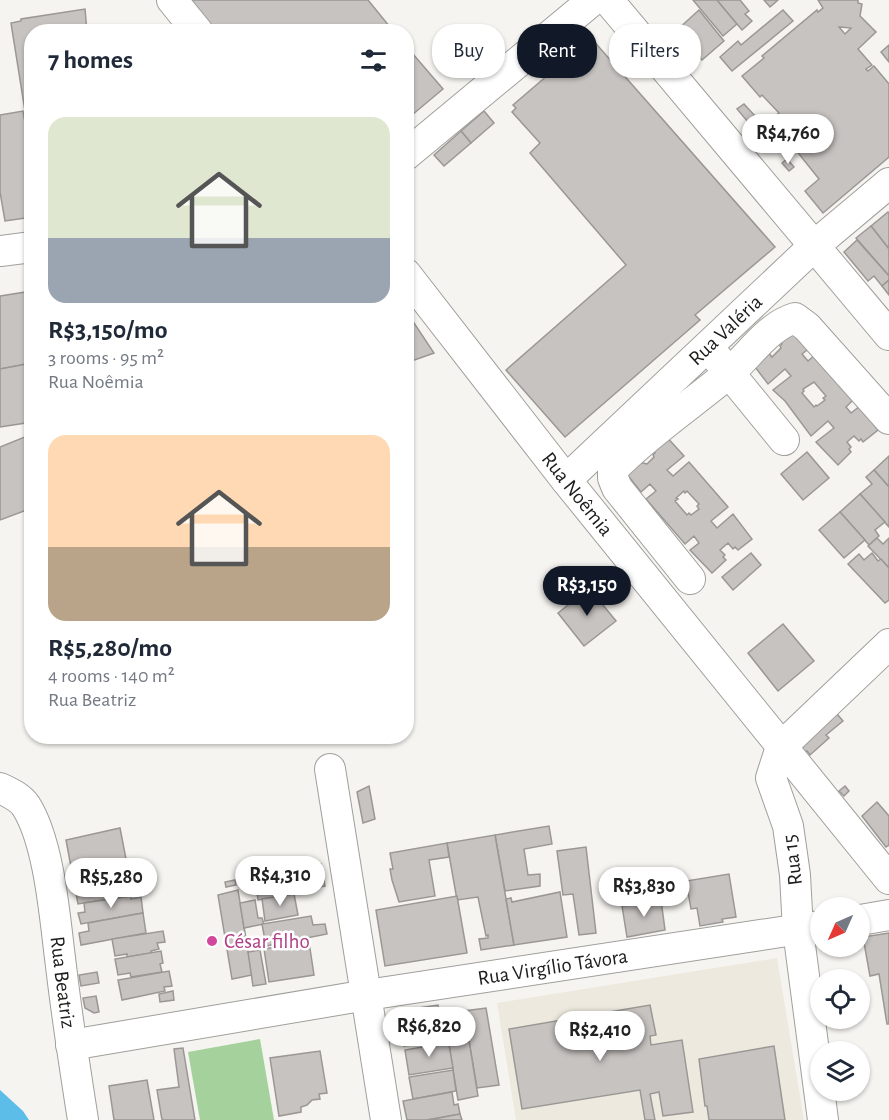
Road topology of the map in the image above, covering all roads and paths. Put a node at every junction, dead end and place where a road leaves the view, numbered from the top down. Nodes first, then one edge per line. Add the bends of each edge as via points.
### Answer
1 (172, 0) edge
2 (593, 0) edge
3 (608, 0) edge
4 (192, 24) edge
5 (414, 148) edge
6 (889, 183) edge
7 (814, 246) junction
8 (24, 248) edge
9 (0, 251) edge
10 (414, 284) edge
11 (889, 335) edge
12 (707, 347) junction
13 (729, 373) junction
14 (889, 419) edge
15 (784, 440) dead end
16 (566, 480) junction
17 (690, 579) dead end
18 (889, 644) edge
19 (781, 747) junction
20 (330, 769) dead end
21 (0, 788) edge
22 (889, 879) edge
23 (889, 915) edge
24 (870, 918) edge
25 (809, 928) edge
26 (367, 995) junction
27 (71, 1045) junction
28 (84, 1120) edge
29 (386, 1120) edge
30 (823, 1120) edge

1 - 4 street
2 - 5 street
3 - 7 street
6 - 7 street, Rua Valéria
7 - 11 street
7 - 12 street, Rua Valéria
8 - 9 street
10 - 16 street, Rua Noêmia
12 - 13 street
12 - 16 street, Rua Valéria
13 - 14 street via 783,322 795,318
13 - 15 street
13 - 17 street via 634,448 613,470 617,488
16 - 19 street, Rua Noêmia
18 - 19 street
19 - 22 street, Rua Noêmia
19 - 25 street, Rua 15 via 771,778 788,826 795,875
20 - 26 street
21 - 27 street, Rua Beatriz via 24,804 41,844 52,894
23 - 24 street
25 - 26 street, Rua Virgílio Távora
25 - 30 street, Rua 15
26 - 27 street, Rua Virgílio Távora
26 - 29 street
27 - 28 street, Rua Beatriz

